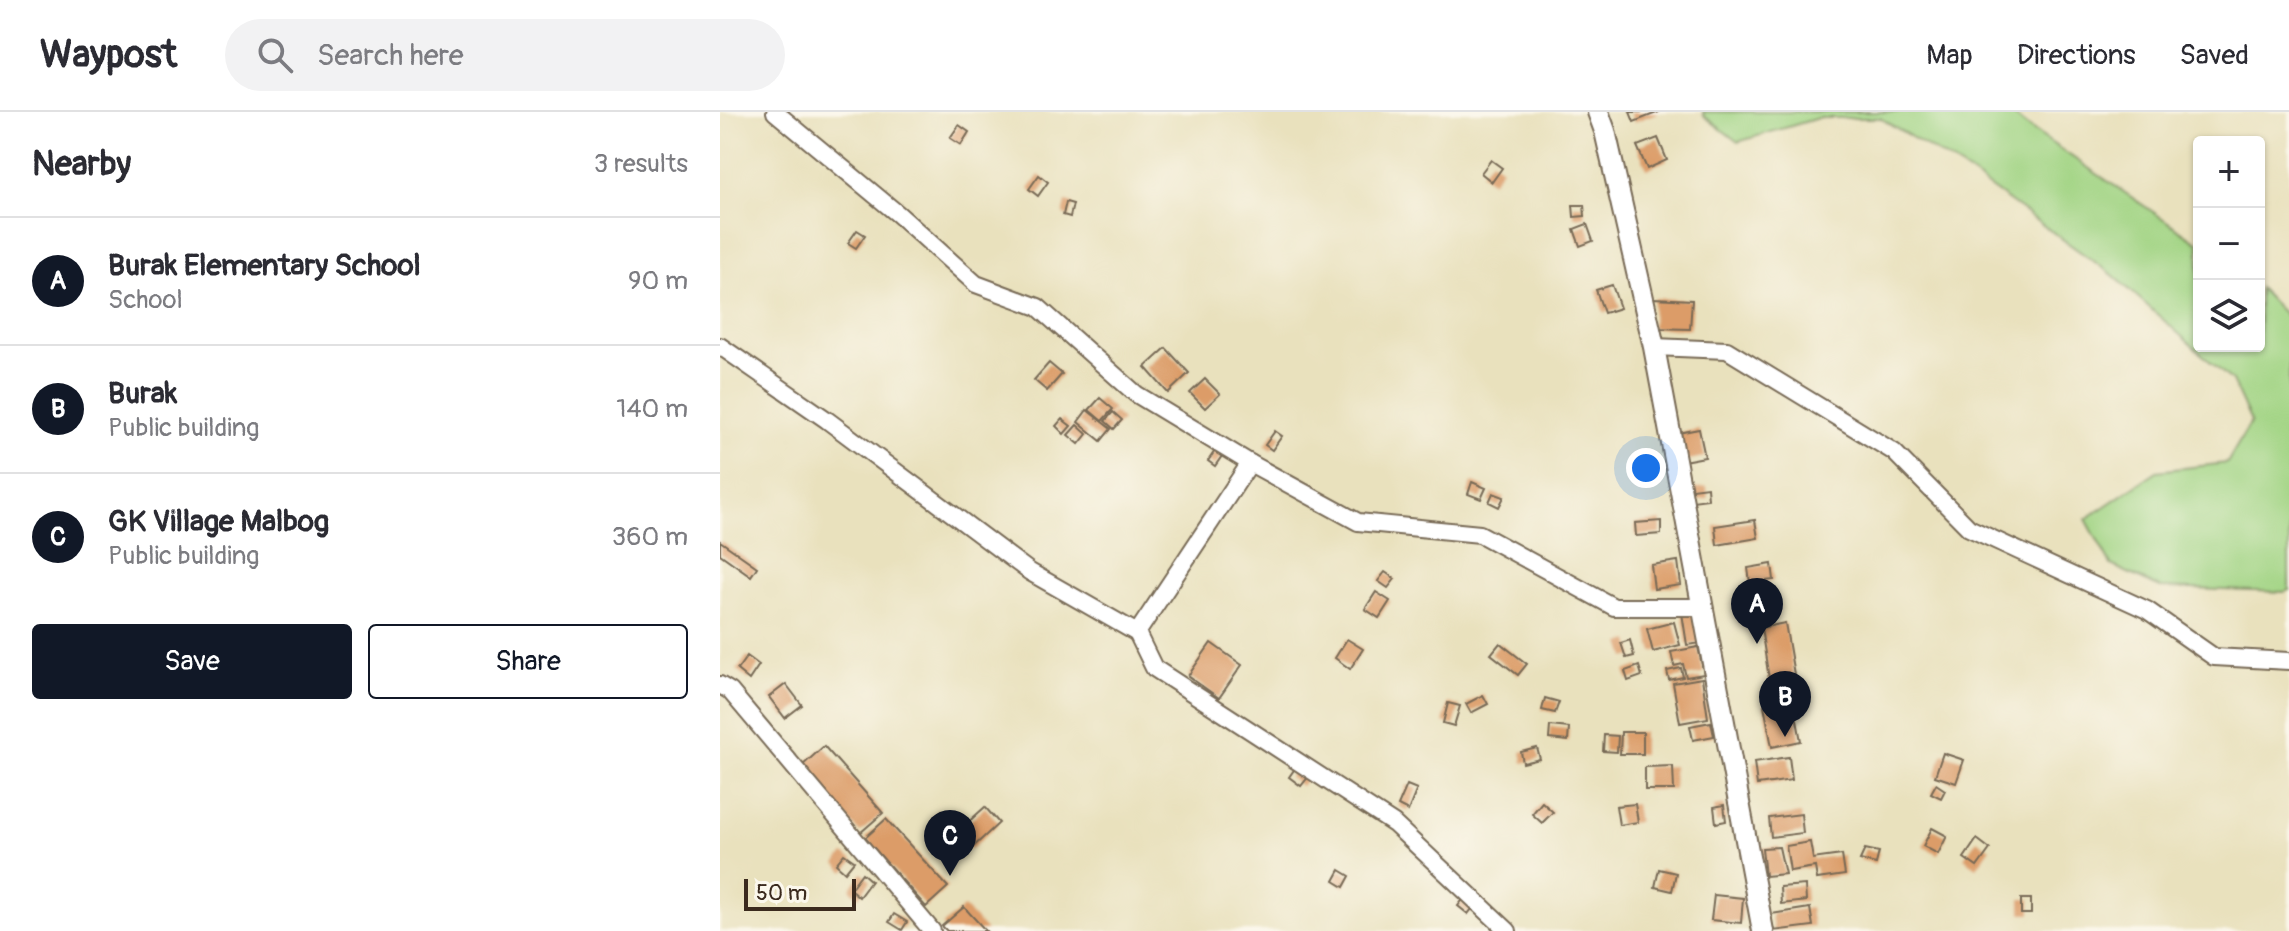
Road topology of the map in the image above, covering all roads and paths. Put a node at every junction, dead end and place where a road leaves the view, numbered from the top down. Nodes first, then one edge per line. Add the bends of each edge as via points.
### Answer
1 (775, 112) edge
2 (1598, 112) edge
3 (720, 346) edge
4 (1654, 347) junction
5 (1250, 463) junction
6 (1703, 607) junction
7 (1137, 633) junction
8 (2289, 661) edge
9 (720, 685) edge
10 (932, 931) edge
11 (1508, 931) edge
12 (1763, 931) edge

1 - 5 street via 976,284 1038,307 1136,394
2 - 4 street
3 - 7 street via 1030,572
4 - 6 street
4 - 8 street via 1727,350 1894,452 1969,528 2147,610 2214,657
5 - 6 street via 1358,522 1480,534 1614,607
5 - 7 street
6 - 12 street
7 - 11 street via 1154,668 1394,824
9 - 10 street

